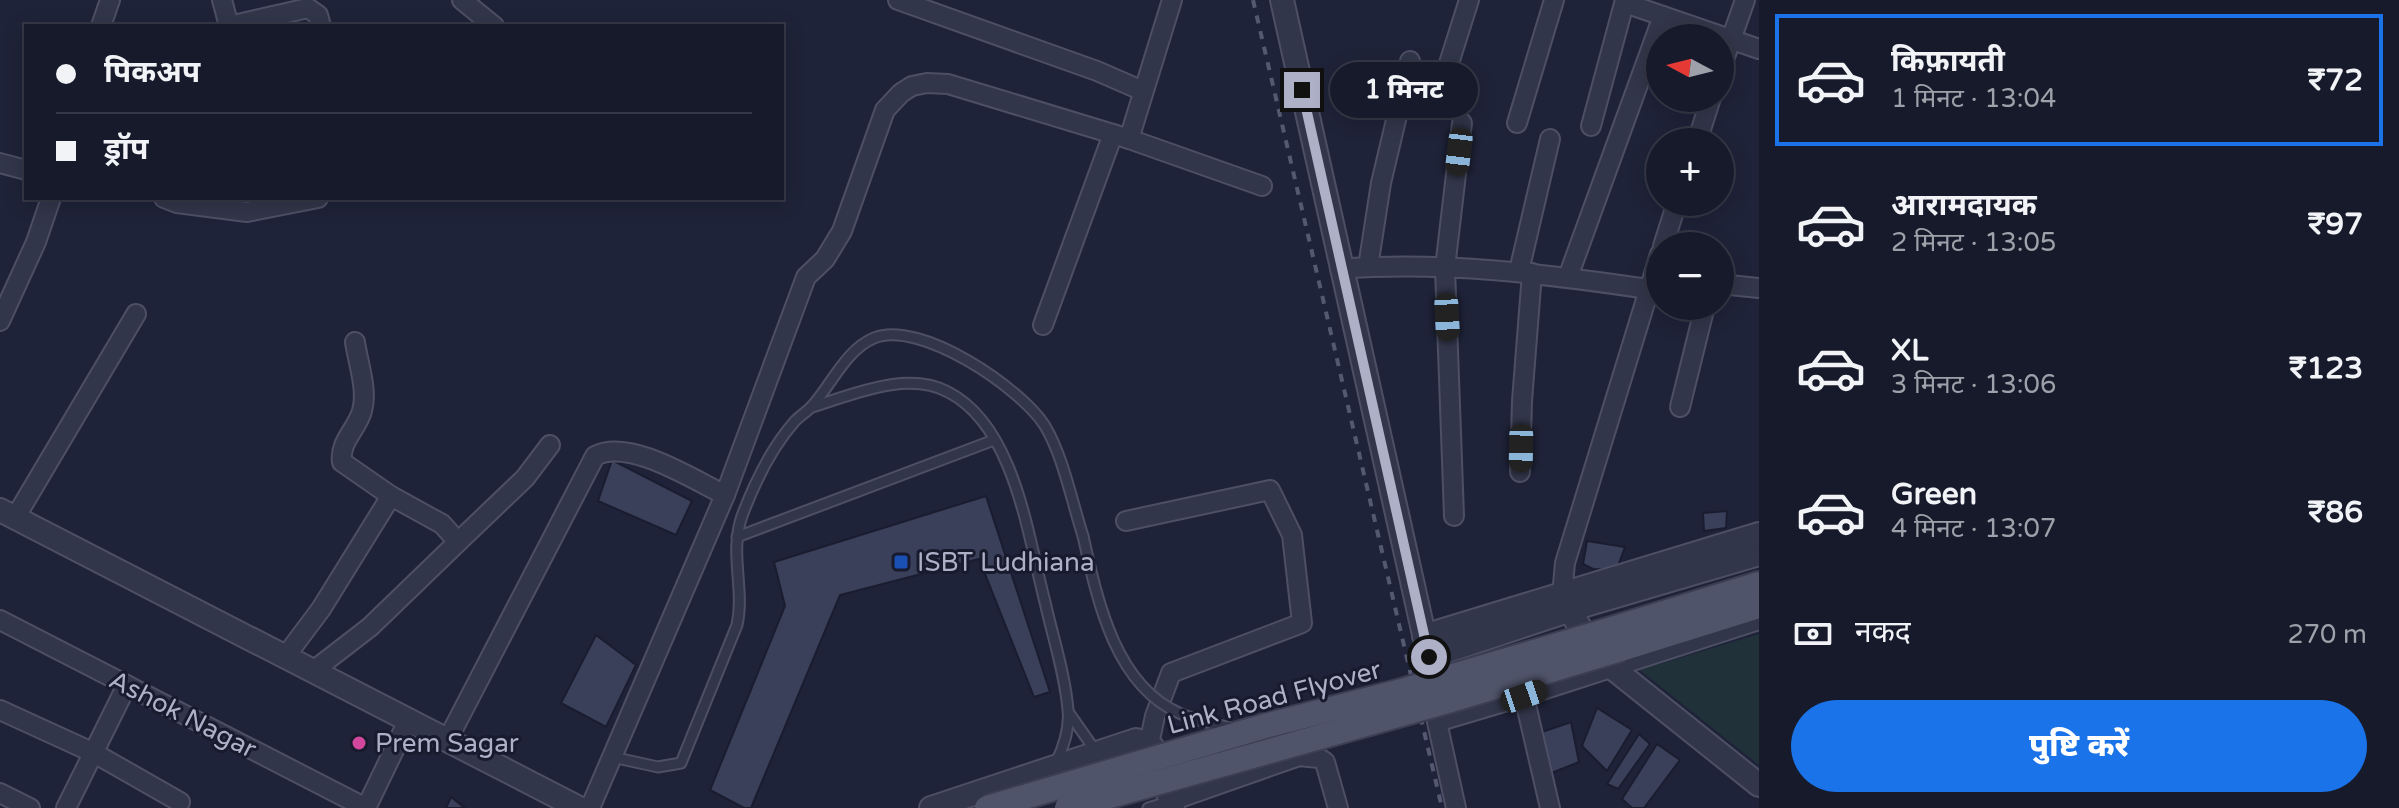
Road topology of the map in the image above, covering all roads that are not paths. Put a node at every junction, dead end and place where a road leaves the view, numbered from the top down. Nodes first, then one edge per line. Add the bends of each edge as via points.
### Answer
1 (110, 0) edge
2 (222, 0) edge
3 (462, 0) edge
4 (898, 0) edge
5 (1172, 0) edge
6 (1282, 0) edge
7 (1469, 0) edge
8 (1554, 0) edge
9 (1745, 0) edge
10 (1625, 1) edge
11 (1663, 16) junction
12 (274, 21) edge
13 (102, 24) edge
14 (228, 24) edge
15 (247, 24) edge
16 (320, 24) edge
17 (492, 24) edge
18 (1687, 24) edge
19 (1734, 31) edge
20 (1734, 40) edge
21 (1759, 49) edge
22 (1410, 61) dead end
23 (1445, 76) dead end
24 (1143, 91) junction
25 (1462, 123) dead end
26 (1517, 123) dead end
27 (1591, 126) dead end
28 (1121, 136) junction
29 (1550, 139) dead end
30 (0, 163) edge
31 (24, 169) edge
32 (1262, 186) dead end
33 (50, 200) edge
34 (169, 200) edge
35 (279, 202) edge
36 (1368, 267) junction
37 (1445, 268) junction
38 (1340, 269) junction
39 (1526, 272) junction
40 (1568, 277) junction
41 (8, 284) edge
42 (1734, 285) edge
43 (1759, 288) edge
44 (1646, 289) edge
45 (1646, 296) edge
46 (136, 314) dead end
47 (1702, 320) edge
48 (0, 321) edge
49 (1043, 325) dead end
50 (355, 342) dead end
51 (812, 407) junction
52 (1680, 407) dead end
53 (994, 440) junction
54 (550, 445) dead end
55 (1520, 472) dead end
56 (725, 495) junction
57 (391, 496) junction
58 (7, 514) edge
59 (1454, 516) dead end
60 (1126, 521) dead end
61 (1759, 534) edge
62 (737, 537) junction
63 (458, 542) junction
64 (1759, 554) edge
65 (1759, 584) edge
66 (1566, 603) junction
67 (1759, 606) edge
68 (0, 620) edge
69 (1759, 620) edge
70 (1427, 646) junction
71 (285, 657) junction
72 (1601, 664) junction
73 (313, 671) junction
74 (127, 685) junction
75 (1524, 696) junction
76 (0, 710) edge
77 (1069, 713) junction
78 (408, 721) junction
79 (1437, 722) junction
80 (1247, 731) junction
81 (447, 741) junction
82 (1149, 744) junction
83 (94, 753) junction
84 (1097, 753) junction
85 (612, 757) junction
86 (1054, 768) junction
87 (1759, 785) edge
88 (0, 793) edge
89 (1759, 803) edge
90 (1172, 804) edge
91 (182, 806) edge
92 (30, 808) edge
93 (66, 808) edge
94 (366, 808) edge
95 (579, 808) edge
96 (590, 808) edge
97 (931, 808) edge
98 (987, 808) edge
99 (1067, 808) edge
100 (1119, 808) edge
101 (1148, 808) edge
102 (1338, 808) edge
103 (1456, 808) edge
104 (1550, 808) edge

1 - 13 street
2 - 14 street
3 - 17 street
4 - 24 street
5 - 24 street
6 - 38 street
7 - 23 street
8 - 26 street
9 - 19 street
10 - 11 street
10 - 27 street
11 - 18 street
11 - 40 street
12 - 15 street
12 - 16 street via 308,8
20 - 21 street
22 - 36 street via 1381,183
24 - 28 street
25 - 37 street
28 - 32 street
28 - 49 street
28 - 56 street via 948,84 927,83 901,93 885,110 842,231 806,277
29 - 39 street
30 - 31 street
33 - 41 street
34 - 35 street via 247,212
36 - 37 street
36 - 38 street
37 - 39 street
37 - 59 street
38 - 70 street
39 - 40 street
39 - 55 street
40 - 44 street
41 - 48 street
42 - 43 street
45 - 66 street via 1565,563
46 - 58 street
47 - 52 street
50 - 57 street via 364,402 343,446 342,462
51 - 53 lane via 888,385 934,386 963,401
51 - 62 lane via 797,418 767,463
51 - 80 lane, bridge via 852,353 885,334 927,340 1000,382 1032,410 1055,449 1111,634 1130,669 1154,697 1178,713
53 - 62 lane
53 - 77 lane via 1017,490
54 - 63 street via 525,478
56 - 81 street via 630,452 595,456
56 - 85 street
57 - 63 street via 442,524
57 - 71 street
58 - 71 street
60 - 82 street via 1270,490 1292,535 1302,623 1171,673
61 - 66 street
62 - 85 lane via 737,625 681,763 658,767
63 - 73 street via 370,627
64 - 66 street
65 - 80 main road, Link Road Flyover, bridge via 1402,691
66 - 70 street
66 - 72 street
67 - 99 main road, Link Road Flyover, bridge via 1448,701
68 - 74 street, Ashok Nagar
69 - 72 street
70 - 79 street
71 - 73 street
72 - 75 street
72 - 87 street
72 - 89 street
73 - 78 street
74 - 83 street
74 - 94 street, Ashok Nagar
75 - 79 street
75 - 104 street
76 - 83 street
77 - 84 lane
77 - 86 lane
78 - 81 street
78 - 94 street
79 - 103 street
80 - 98 main road, Link Road Flyover, bridge
81 - 95 street
82 - 84 street via 1136,740
82 - 90 street
83 - 91 street
83 - 93 street
84 - 86 street
84 - 100 lane
85 - 96 street
86 - 97 street
88 - 92 street
90 - 101 lane
90 - 102 street via 1311,756 1325,762

